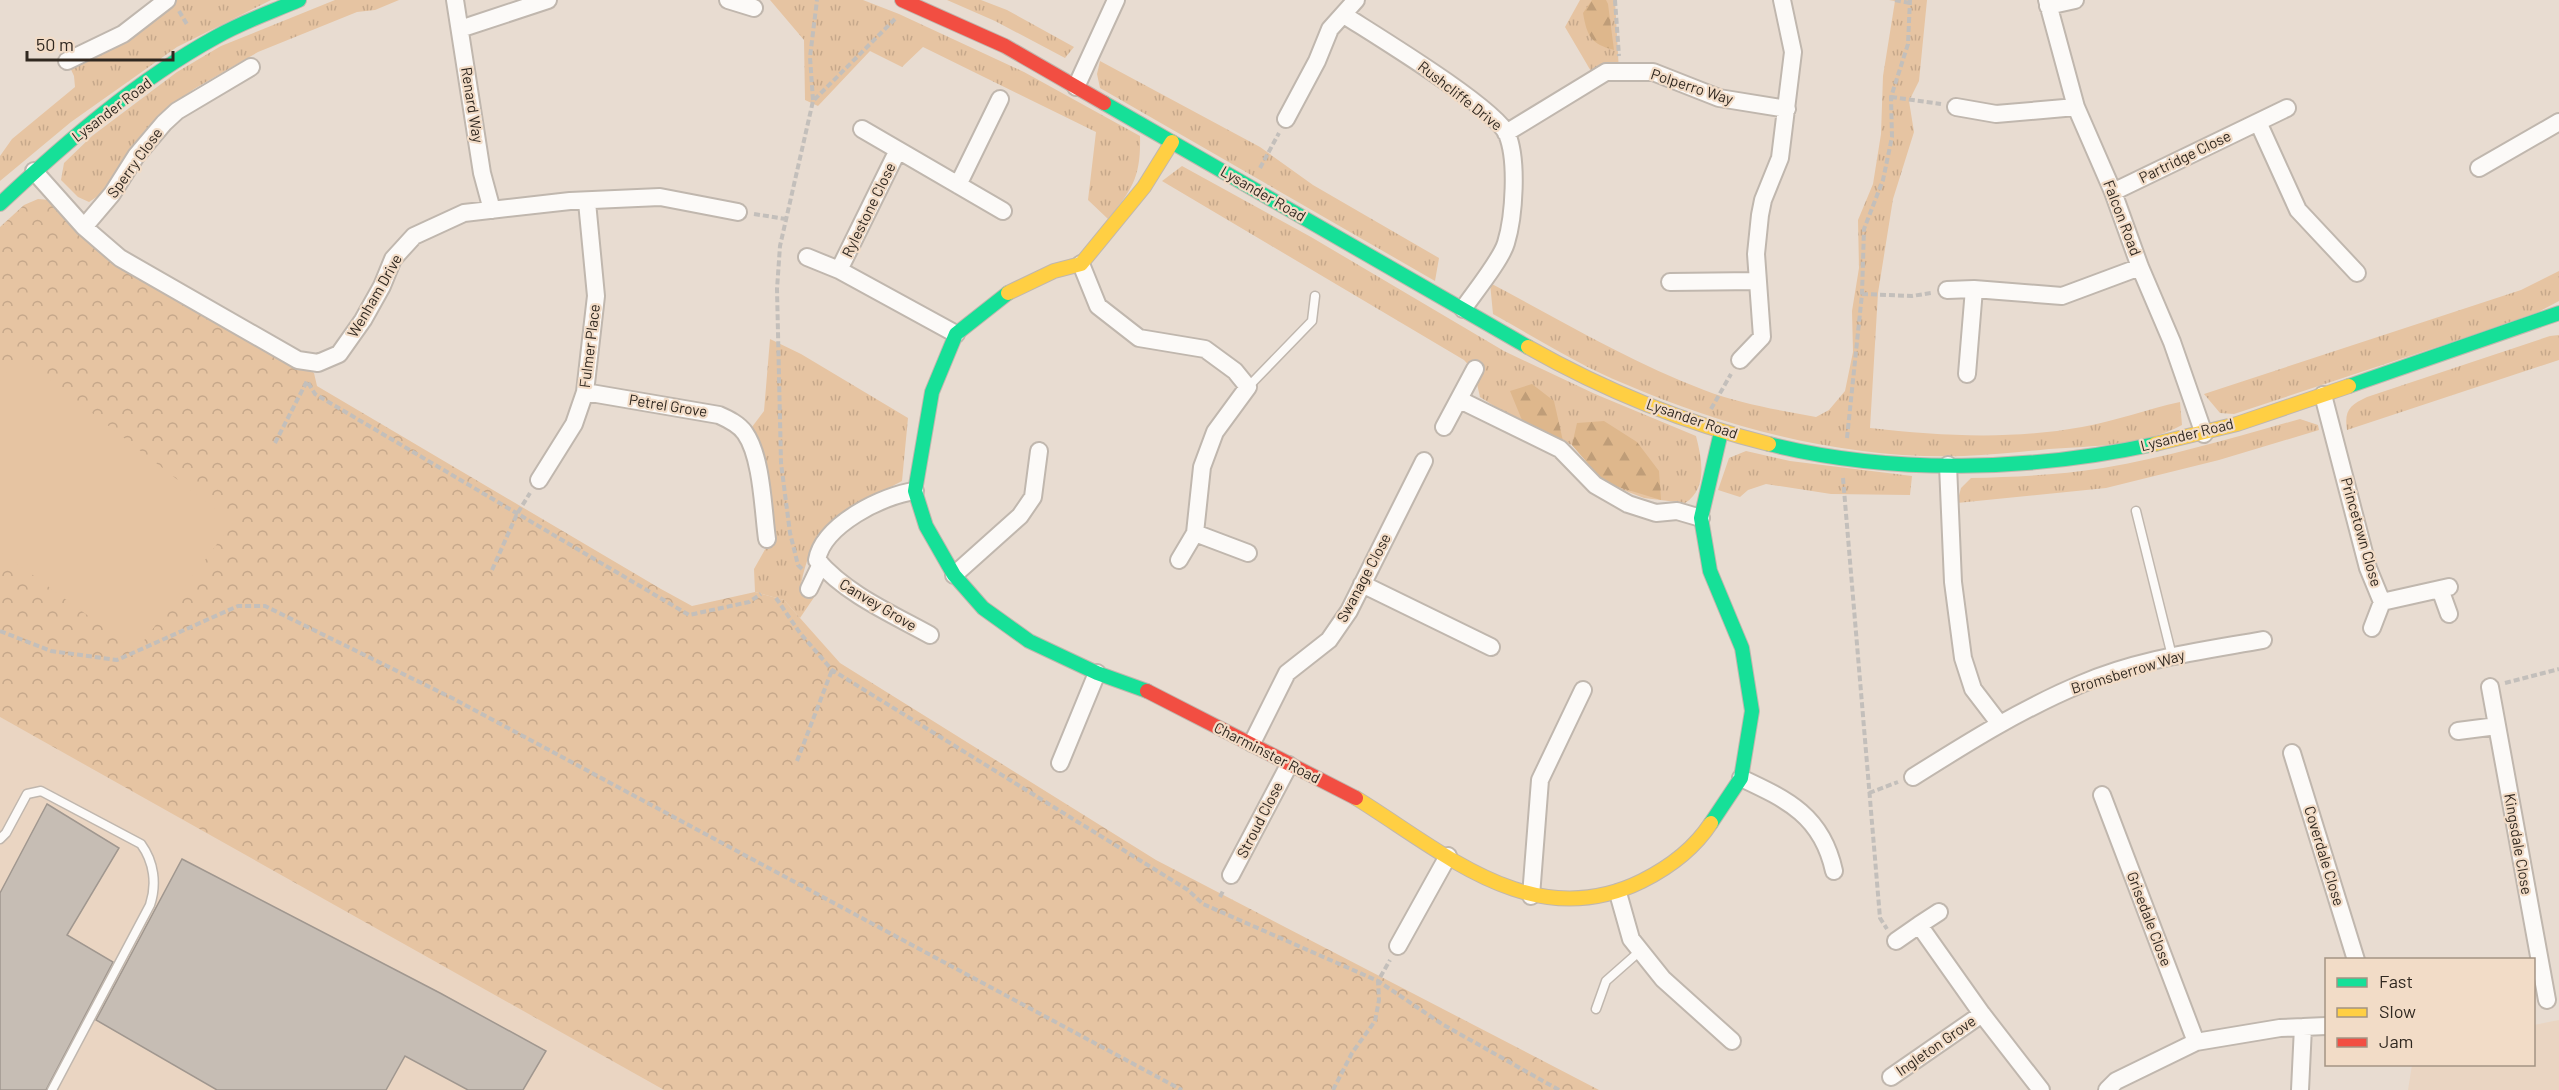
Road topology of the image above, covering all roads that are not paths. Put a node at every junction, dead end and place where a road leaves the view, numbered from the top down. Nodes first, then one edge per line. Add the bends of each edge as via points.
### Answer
1 (167, 0) edge
2 (299, 0) edge
3 (455, 0) edge
4 (548, 0) edge
5 (728, 0) edge
6 (1116, 0) edge
7 (1356, 0) edge
8 (1782, 0) edge
9 (2075, 0) edge
10 (905, 1) edge
11 (2047, 3) edge
12 (754, 8) dead end
13 (1344, 15) junction
14 (460, 29) junction
15 (67, 61) dead end
16 (251, 67) dead end
17 (1076, 87) junction
18 (1000, 99) dead end
19 (1956, 107) road end
20 (2076, 108) junction
21 (2288, 108) dead end
22 (1786, 115) junction
23 (1286, 120) road end
24 (2258, 122) junction
25 (2559, 122) edge
26 (862, 129) dead end
27 (1506, 133) junction
28 (1172, 142) junction
29 (898, 150) junction
30 (2479, 168) dead end
31 (34, 171) junction
32 (958, 185) junction
33 (2113, 192) junction
34 (587, 202) junction
35 (0, 204) edge
36 (492, 210) junction
37 (1004, 211) dead end
38 (738, 212) road end
39 (84, 227) junction
40 (807, 256) dead end
41 (1081, 264) junction
42 (2140, 267) junction
43 (839, 270) junction
44 (2356, 273) dead end
45 (1757, 281) junction
46 (1670, 282) dead end
47 (1974, 289) junction
48 (1947, 290) road end
49 (1315, 296) dead end
50 (1463, 309) junction
51 (2559, 313) edge
52 (956, 334) junction
53 (1740, 360) road end
54 (1475, 369) dead end
55 (1967, 374) dead end
56 (1248, 387) junction
57 (585, 392) junction
58 (2322, 395) junction
59 (1460, 400) junction
60 (1444, 427) dead end
61 (1720, 432) junction
62 (2204, 434) junction
63 (1039, 451) dead end
64 (1424, 461) dead end
65 (1948, 465) junction
66 (539, 480) road end
67 (915, 491) junction
68 (2136, 511) dead end
69 (1701, 518) junction
70 (1195, 533) junction
71 (767, 539) dead end
72 (1248, 553) dead end
73 (1179, 560) dead end
74 (821, 564) junction
75 (954, 575) junction
76 (1362, 584) junction
77 (810, 589) dead end
78 (2382, 602) junction
79 (2449, 614) dead end
80 (2372, 628) dead end
81 (930, 635) dead end
82 (2263, 640) dead end
83 (1491, 647) dead end
84 (2172, 656) junction
85 (1097, 673) junction
86 (2490, 687) road end
87 (1583, 690) dead end
88 (1999, 723) junction
89 (2497, 726) junction
90 (2457, 731) dead end
91 (1252, 743) junction
92 (2292, 753) dead end
93 (1060, 763) dead end
94 (1289, 765) junction
95 (1913, 777) road end
96 (1741, 778) junction
97 (2102, 795) dead end
98 (0, 839) edge
99 (1448, 856) junction
100 (1834, 871) dead end
101 (1232, 875) dead end
102 (1617, 893) junction
103 (1532, 896) junction
104 (1939, 912) dead end
105 (1919, 925) junction
106 (1896, 940) dead end
107 (1398, 946) road end
108 (1640, 951) junction
109 (2355, 958) edge
110 (2546, 1000) edge
111 (1596, 1009) dead end
112 (1982, 1014) junction
113 (2325, 1026) edge
114 (2302, 1027) junction
115 (1732, 1041) dead end
116 (2196, 1042) junction
117 (1891, 1077) dead end
118 (52, 1090) edge
119 (2041, 1090) edge
120 (2107, 1090) edge
121 (2300, 1090) edge

1 - 15 street via 123,34
2 - 31 street, Lysander Road via 216,37 121,99
3 - 14 street, Renard Way
4 - 14 street
5 - 12 street
6 - 17 street
7 - 13 street
8 - 22 street via 1794,52
9 - 11 street
10 - 17 street, Lysander Road via 1005,46
11 - 20 street, Falcon Road
13 - 23 street via 1330,29
13 - 27 street, Rushcliffe Drive via 1438,76
14 - 36 street, Renard Way via 482,173
16 - 39 street, Sperry Close via 177,111 164,123
17 - 28 street, Lysander Road
18 - 32 street
19 - 20 street via 1996,114
20 - 33 street, Falcon Road
21 - 24 street, Partridge Close
22 - 27 street, Polperro Way via 1719,98 1653,72 1619,72 1600,75
22 - 45 street via 1780,158 1760,215
24 - 33 street, Partridge Close
24 - 44 street via 2298,210
25 - 30 street
26 - 29 street, Rylestone Close
27 - 50 street, Rushcliffe Drive via 1513,157 1506,245
28 - 41 street via 1144,187
28 - 50 street, Lysander Road
29 - 32 street, Rylestone Close
29 - 43 street, Rylestone Close
31 - 35 street, Lysander Road
31 - 39 street, Wenham Drive
32 - 37 street, Rylestone Close
33 - 42 street, Falcon Road
34 - 36 street, Wenham Drive
34 - 38 street, Wenham Drive via 660,197
34 - 57 street, Fulmer Place via 596,296
36 - 39 street, Wenham Drive via 464,213 414,236 393,259 363,320 339,354 318,363 298,360 205,308 120,258
40 - 43 street, Rylestone Close
41 - 52 street, Charminster Road via 1054,271 1008,293
41 - 56 street via 1098,306 1139,338 1205,349 1235,371
42 - 47 street via 2062,296
42 - 62 street, Falcon Road via 2172,342
43 - 52 street, Rylestone Close
45 - 46 street
45 - 53 street via 1762,337
47 - 48 street
47 - 55 street
49 - 56 lane via 1312,321
50 - 61 street, Lysander Road via 1567,369
51 - 58 street, Lysander Road
52 - 67 street, Charminster Road via 932,392
54 - 59 street
56 - 70 street via 1215,432 1202,467
57 - 66 street, Fulmer Place via 574,424
57 - 71 street, Petrel Grove via 718,415 733,422 745,432 753,450
58 - 62 street, Lysander Road
58 - 78 street, Princetown Close via 2368,568
59 - 60 street
59 - 69 street via 1560,449 1595,484 1628,504 1656,513 1677,512
61 - 65 street, Lysander Road via 1845,458
61 - 69 street, Charminster Road
62 - 65 street, Lysander Road via 2057,461
63 - 75 street via 1033,497 1020,516
64 - 76 street, Swanage Close
65 - 88 street via 1953,582 1963,658 1973,689
67 - 74 street via 898,493 848,519 819,548 817,560
67 - 75 street, Charminster Road via 926,526
68 - 84 lane
69 - 96 street, Charminster Road via 1710,571 1742,648 1749,688 1752,711
70 - 72 street
70 - 73 street
74 - 77 street
74 - 81 street, Canvey Grove via 851,591
75 - 85 street, Charminster Road via 983,608 1029,641
76 - 83 street
76 - 91 street, Swanage Close via 1329,640 1287,673
78 - 79 street, Princetown Close via 2445,588
78 - 80 street
82 - 84 street, Bromsberrow Way
84 - 88 street, Bromsberrow Way via 2082,683
85 - 91 street, Charminster Road via 1131,683
85 - 93 street
86 - 89 street, Kingsdale Close
87 - 103 street via 1540,780
88 - 95 street, Bromsberrow Way
89 - 90 street
89 - 110 street, Kingsdale Close
91 - 94 street, Charminster Road
92 - 109 street, Coverdale Close
94 - 99 street, Charminster Road via 1354,796
94 - 101 street, Stroud Close
96 - 100 street via 1785,799 1816,827 1829,846
96 - 102 street, Charminster Road via 1700,840 1665,870
97 - 116 street, Grisedale Close
98 - 118 lane via 27,794 41,791 141,844 151,858 154,893 150,905
99 - 103 street, Charminster Road via 1487,880
99 - 107 street
102 - 103 street, Charminster Road via 1563,899
102 - 108 street via 1631,939
104 - 105 street
105 - 106 street
105 - 112 street, Ingleton Grove
108 - 111 lane via 1605,981
108 - 115 street via 1663,979
112 - 117 street, Ingleton Grove
112 - 119 street, Ingleton Grove
113 - 114 street
114 - 116 street
114 - 121 street
116 - 120 street via 2116,1081

